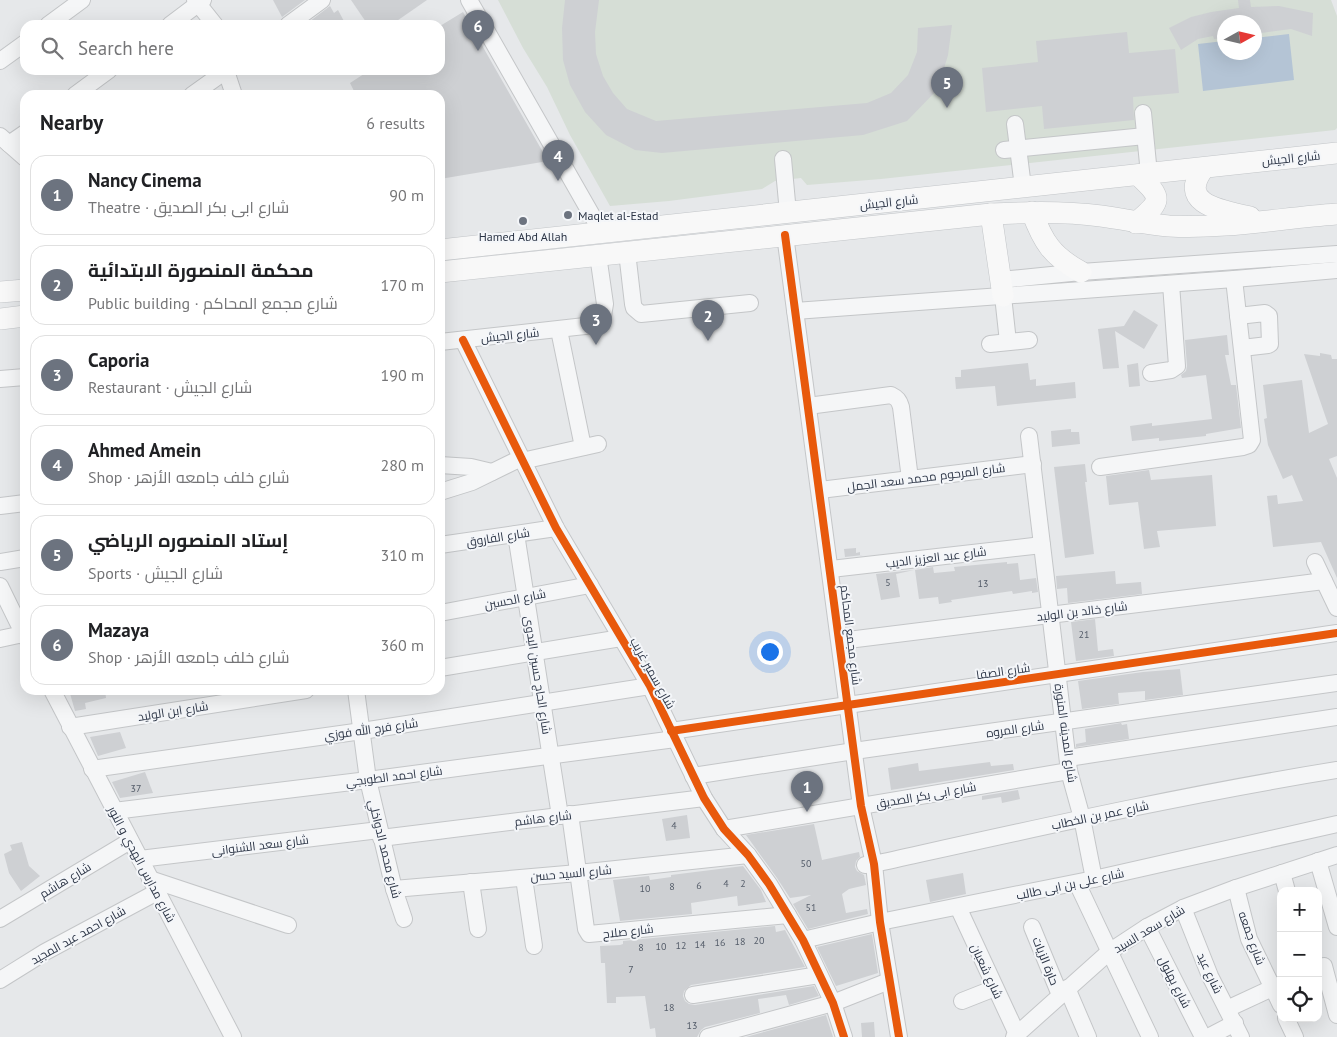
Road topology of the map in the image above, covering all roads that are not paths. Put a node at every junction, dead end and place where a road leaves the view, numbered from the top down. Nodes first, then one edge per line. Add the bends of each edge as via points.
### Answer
1 (82, 0) edge
2 (322, 0) edge
3 (468, 0) edge
4 (199, 1) edge
5 (55, 20) edge
6 (176, 20) edge
7 (212, 20) edge
8 (295, 20) edge
9 (20, 47) edge
10 (0, 61) edge
11 (102, 75) edge
12 (220, 75) edge
13 (227, 75) edge
14 (83, 90) edge
15 (199, 90) edge
16 (232, 90) edge
17 (1143, 112) dead end
18 (1015, 124) dead end
19 (20, 134) edge
20 (1145, 136) junction
21 (5, 140) edge
22 (1011, 149) junction
23 (1337, 153) edge
24 (20, 154) edge
25 (783, 159) dead end
26 (1204, 168) junction
27 (1144, 174) junction
28 (1023, 187) junction
29 (1032, 212) junction
30 (788, 213) junction
31 (991, 214) junction
32 (1337, 214) edge
33 (1271, 222) junction
34 (1136, 223) junction
35 (602, 233) junction
36 (785, 235) junction
37 (445, 249) edge
38 (627, 252) junction
39 (1337, 254) edge
40 (598, 255) junction
41 (1337, 270) edge
42 (445, 271) edge
43 (1081, 272) junction
44 (1234, 279) junction
45 (1171, 284) junction
46 (1002, 288) junction
47 (20, 290) edge
48 (0, 292) edge
49 (750, 303) dead end
50 (795, 311) junction
51 (1238, 316) junction
52 (20, 317) edge
53 (0, 319) edge
54 (559, 330) junction
55 (463, 340) junction
56 (1029, 340) dead end
57 (445, 342) edge
58 (1008, 342) junction
59 (990, 344) dead end
60 (1242, 348) junction
61 (1151, 373) dead end
62 (20, 377) edge
63 (0, 379) edge
64 (808, 406) junction
65 (1029, 436) dead end
66 (522, 460) junction
67 (1033, 464) junction
68 (445, 465) edge
69 (1100, 467) dead end
70 (492, 472) junction
71 (910, 479) junction
72 (445, 490) edge
73 (820, 490) junction
74 (20, 504) edge
75 (0, 506) edge
76 (556, 528) junction
77 (516, 534) junction
78 (445, 544) edge
79 (1042, 545) junction
80 (20, 559) edge
81 (0, 562) edge
82 (1315, 562) dead end
83 (831, 570) junction
84 (1324, 581) junction
85 (590, 585) junction
86 (0, 586) edge
87 (526, 596) junction
88 (1337, 608) edge
89 (19, 610) edge
90 (445, 612) edge
91 (1050, 615) junction
92 (1337, 633) edge
93 (20, 636) edge
94 (621, 638) junction
95 (0, 639) edge
96 (840, 641) junction
97 (534, 652) junction
98 (445, 667) edge
99 (1058, 674) junction
100 (1337, 683) edge
101 (650, 686) junction
102 (54, 695) edge
103 (274, 695) edge
104 (357, 695) edge
105 (542, 703) junction
106 (848, 705) junction
107 (1337, 717) edge
108 (1063, 722) junction
109 (70, 727) junction
110 (362, 731) junction
111 (673, 735) junction
112 (854, 751) junction
113 (550, 755) junction
114 (1068, 764) junction
115 (92, 769) junction
116 (1337, 770) edge
117 (693, 776) junction
118 (368, 780) junction
119 (704, 798) junction
120 (861, 806) junction
121 (114, 811) junction
122 (565, 815) junction
123 (1082, 818) junction
124 (1337, 824) edge
125 (724, 828) junction
126 (380, 834) junction
127 (130, 841) junction
128 (748, 855) junction
129 (1337, 855) edge
130 (140, 859) junction
131 (1318, 861) junction
132 (870, 865) junction
133 (578, 873) junction
134 (1282, 873) junction
135 (524, 878) junction
136 (1094, 879) junction
137 (471, 882) junction
138 (1077, 883) junction
139 (154, 885) junction
140 (1286, 887) edge
141 (1236, 888) junction
142 (394, 889) junction
143 (958, 907) junction
144 (1183, 908) junction
145 (788, 915) junction
146 (0, 919) edge
147 (404, 919) dead end
148 (880, 922) junction
149 (288, 925) dead end
150 (1032, 927) dead end
151 (1147, 927) junction
152 (1337, 927) edge
153 (478, 929) dead end
154 (803, 940) junction
155 (534, 946) dead end
156 (1109, 952) junction
157 (1326, 966) edge
158 (819, 975) junction
159 (0, 980) edge
160 (889, 981) junction
161 (1277, 985) edge
162 (995, 988) junction
163 (1063, 992) junction
164 (693, 995) dead end
165 (962, 1001) dead end
166 (833, 1003) junction
167 (1337, 1015) edge
168 (1288, 1022) edge
169 (1234, 1023) edge
170 (1019, 1035) edge
171 (233, 1037) edge
172 (708, 1037) edge
173 (844, 1037) edge
174 (898, 1037) edge
175 (1088, 1037) edge
176 (1150, 1037) edge
177 (1203, 1037) edge
178 (1208, 1037) edge
179 (1294, 1037) edge

1 - 5 street
2 - 8 street
3 - 35 street
4 - 6 street
4 - 7 street
9 - 10 street
11 - 14 street
12 - 15 street
13 - 16 street
17 - 20 street
18 - 22 street
19 - 21 street
20 - 22 street
20 - 27 street
21 - 24 street
22 - 28 street
23 - 26 main road, شارع الجيش
25 - 30 street
26 - 27 main road, شارع الجيش
26 - 33 main road via 1197,176 1195,187 1205,205
27 - 28 main road, شارع الجيش
27 - 34 main road via 1157,199
28 - 30 main road, شارع الجيش
29 - 31 main road, شارع الجيش
29 - 34 main road, شارع الجيش via 1101,216
29 - 43 main road via 1050,248 1064,263
30 - 35 main road, شارع الجيش
31 - 36 main road, شارع الجيش
31 - 46 main road
32 - 33 main road, شارع الجيش
33 - 34 main road, شارع الجيش via 1204,226
35 - 37 main road, شارع الجيش
36 - 38 main road, شارع الجيش
36 - 50 street, شارع مجمع المحاكم
38 - 40 main road, شارع الجيش
38 - 49 street via 632,304 641,314
39 - 43 street
40 - 42 main road, شارع الجيش
40 - 54 street, شارع الجيش via 605,304 603,316 594,325
41 - 44 street
43 - 46 street
44 - 45 street
44 - 51 street
45 - 46 street
45 - 61 street via 1177,366
46 - 50 street
46 - 58 street
47 - 48 main road
50 - 64 street, شارع مجمع المحاكم
51 - 60 street
51 - 60 street via 1268,314 1270,344
52 - 53 main road
54 - 55 street, شارع الجيش
54 - 66 street via 590,446
55 - 57 street, شارع الجيش
55 - 66 street, شارع سمير غريب
56 - 58 street
58 - 59 street
60 - 69 street via 1252,434 1248,445
62 - 63 street
64 - 71 street via 896,397 901,407
64 - 73 street, شارع مجمع المحاكم
65 - 67 street, شارع المدينه المنورة
66 - 70 street
66 - 76 street, شارع سمير غريب
67 - 71 street, شارع المرحوم محمد سعد الجمل
67 - 79 street, شارع المدينه المنورة
68 - 70 street
70 - 72 street
71 - 73 street, شارع المرحوم محمد سعد الجمل
73 - 83 street, شارع مجمع المحاكم
74 - 75 street
76 - 77 street, شارع الفاروق
76 - 85 street, شارع سمير غريب
77 - 78 street, شارع الفاروق
77 - 87 street, شارع الحاج حسين البدوى
79 - 83 street, شارع عبد العزيز الديب
79 - 91 street, شارع المدينه المنورة
80 - 81 street
82 - 84 street
83 - 96 street, شارع مجمع المحاكم
84 - 88 street
84 - 91 street, شارع خالد بن الوليد
85 - 87 street, شارع الحسين
85 - 94 street, شارع سمير غريب
86 - 89 street
87 - 90 street, شارع الحسين
87 - 97 street, شارع الحاج حسين البدوى
91 - 96 street, شارع خالد بن الوليد
91 - 99 street, شارع المدينه المنورة
92 - 99 street, شارع الصفا
93 - 95 street
94 - 97 street
94 - 101 street, شارع سمير غريب
96 - 106 street, شارع مجمع المحاكم
97 - 98 street
97 - 105 street, شارع الحاج حسين البدوى
99 - 106 street, شارع الصفا
99 - 108 street, شارع المدينه المنورة
100 - 108 street, شارع المروه
101 - 105 street, شارع فرج الله فوزي
101 - 111 street, شارع سمير غريب
102 - 109 street, شارع مدارس الهدي و النور
103 - 109 street, شارع ابن الوليد
104 - 110 street, شارع محمد الدواخلي
105 - 110 street, شارع فرج الله فوزي
105 - 113 street, شارع الحاج حسين البدوى
106 - 111 street, شارع الصفا
106 - 112 street, شارع مجمع المحاكم
107 - 114 street, شارع ابى بكر الصديق
108 - 112 street, شارع المروه
108 - 114 street, شارع المدينه المنورة
109 - 115 street, شارع مدارس الهدي و النور
110 - 115 street, شارع فرج الله فوزي
110 - 118 street, شارع محمد الدواخلي
111 - 113 street, شارع احمد الطوبجي
111 - 117 street, شارع سمير غريب
112 - 117 street, شارع المروه
112 - 120 street, شارع مجمع المحاكم
113 - 118 street, شارع احمد الطوبجي
113 - 122 street, شارع الحاج حسين البدوى
114 - 120 street, شارع ابى بكر الصديق
114 - 123 street, شارع المدينه المنورة
115 - 121 street, شارع مدارس الهدي و النور
116 - 123 street, شارع عمر بن الخطاب via 1238,786
117 - 119 street, شارع سمير غريب
118 - 121 street, شارع احمد الطوبجي
118 - 126 street, شارع محمد الدواخلي
119 - 122 street, شارع هاشم
119 - 125 street, شارع سمير غريب
120 - 125 street, شارع ابى بكر الصديق
120 - 132 street, شارع مجمع المحاكم
121 - 127 street, شارع مدارس الهدي و النور
122 - 126 street, شارع هاشم
122 - 133 street, شارع صلاح
123 - 132 street, شارع عمر بن الخطاب
123 - 136 street, شارع المدينه المنورة
124 - 136 street, شارع على بن ابى طالب
125 - 128 street, شارع سمير غريب
126 - 130 street, شارع سعد الشنوانى
126 - 142 street, شارع محمد الدواخلي
127 - 130 street, شارع مدارس الهدي و النور
127 - 146 street, شارع هاشم
128 - 133 street, شارع السيد حسن
128 - 145 street, شارع سمير غريب
129 - 131 street, شارع سعد السيد
130 - 139 street, شارع مدارس الهدي و النور
131 - 134 street, شارع سعد السيد
131 - 152 street
132 - 148 street, شارع مجمع المحاكم
133 - 135 street, شارع السيد حسن
133 - 145 street, شارع صلاح via 589,934
134 - 140 street
134 - 141 street, شارع سعد السيد
135 - 137 street, شارع السيد حسن
135 - 155 street
136 - 138 street, شارع على بن ابى طالب
137 - 142 street, شارع السيد حسن
137 - 153 street
138 - 143 street, شارع على بن ابى طالب
138 - 156 street
139 - 149 street
139 - 159 street, شارع احمد عبد المجيد
139 - 171 street, شارع مدارس الهدي و النور
141 - 144 street, شارع سعد السيد
141 - 161 street, شارع جمعه via 1260,964
142 - 147 street, شارع محمد الدواخلي
143 - 148 street, شارع على بن ابى طالب
143 - 162 street, شارع شعبان
144 - 151 street, شارع سعد السيد
144 - 169 street, شارع عيد
145 - 154 street, شارع سمير غريب
148 - 154 street, شارع على بن ابى طالب
148 - 160 street, شارع مجمع المحاكم
150 - 163 street, حارة الزيات
151 - 156 street, شارع سعد السيد
151 - 177 street, شارع بهلول
154 - 158 street, شارع سمير غريب
156 - 163 street, شارع سعد السيد
156 - 176 street
157 - 167 street
158 - 164 street
158 - 166 street, شارع سمير غريب
160 - 166 street
160 - 174 street, شارع مجمع المحاكم
161 - 169 street
162 - 165 street
162 - 170 street, شارع شعبان
163 - 170 street, شارع سعد السيد
163 - 175 street, حارة الزيات
166 - 172 street
166 - 173 street, شارع سمير غريب
168 - 179 street
169 - 178 street

